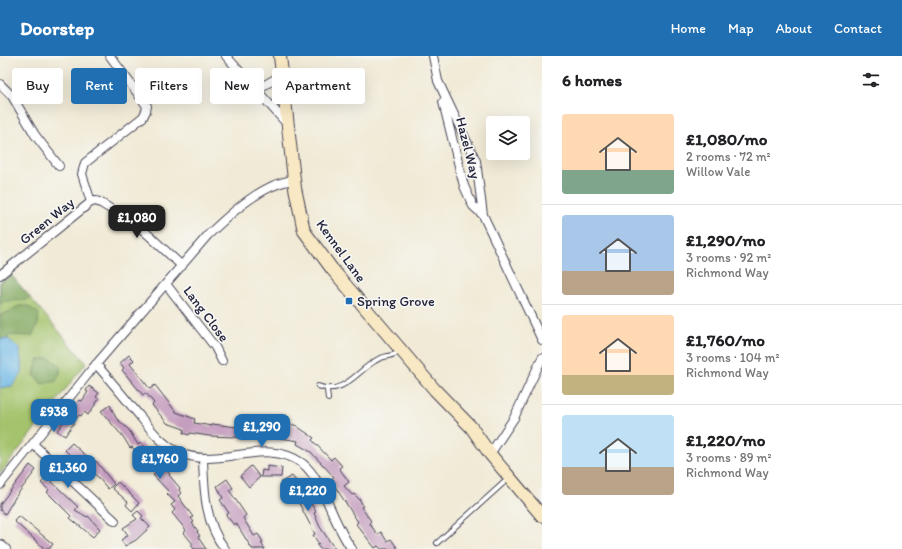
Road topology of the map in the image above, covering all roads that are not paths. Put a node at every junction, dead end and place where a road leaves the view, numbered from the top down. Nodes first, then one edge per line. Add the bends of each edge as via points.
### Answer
1 (110, 56) edge
2 (226, 56) edge
3 (280, 56) edge
4 (433, 56) edge
5 (237, 68) edge
6 (281, 68) edge
7 (438, 82) junction
8 (0, 84) edge
9 (264, 99) edge
10 (285, 104) edge
11 (288, 125) junction
12 (60, 166) dead end
13 (294, 180) junction
14 (92, 202) junction
15 (483, 215) junction
16 (182, 266) junction
17 (0, 275) edge
18 (166, 284) junction
19 (542, 340) edge
20 (402, 351) junction
21 (542, 358) edge
22 (222, 361) dead end
23 (96, 364) junction
24 (318, 386) dead end
25 (328, 390) junction
26 (328, 399) dead end
27 (33, 444) junction
28 (490, 454) junction
29 (203, 459) junction
30 (510, 477) junction
31 (0, 486) edge
32 (542, 516) edge
33 (115, 521) dead end
34 (437, 543) dead end
35 (0, 544) edge
36 (6, 549) edge
37 (225, 549) edge
38 (352, 549) edge

1 - 14 street via 147,106 143,117 85,163 82,174
2 - 5 street
3 - 6 street, Kennel Lane
4 - 7 street, Hazel Way
7 - 15 street, Hazel Way via 476,161
7 - 15 street, Hazel Way via 464,186 473,206
8 - 12 street via 12,96 35,135
9 - 11 street
10 - 11 street, Kennel Lane
11 - 13 street, Kennel Lane
13 - 16 street via 282,182 246,202 208,235
13 - 20 street, Kennel Lane via 304,231 332,269
14 - 16 street via 101,203 141,228
14 - 17 street, Green Way
15 - 19 street, Hazel Way
16 - 18 street
18 - 22 street, Lang Close via 215,347
18 - 23 street
20 - 25 lane via 375,360 343,385
20 - 28 street, Kennel Lane via 471,428
21 - 28 street via 514,418
23 - 27 street
23 - 29 street via 162,441 179,453
24 - 25 lane
25 - 26 lane
27 - 31 street
27 - 33 street
28 - 30 street, Kennel Lane
29 - 37 street via 206,509
29 - 38 street via 258,453 272,453 295,459 304,465 316,480 340,532
30 - 32 street, Kennel Lane
30 - 34 lane
35 - 36 street

